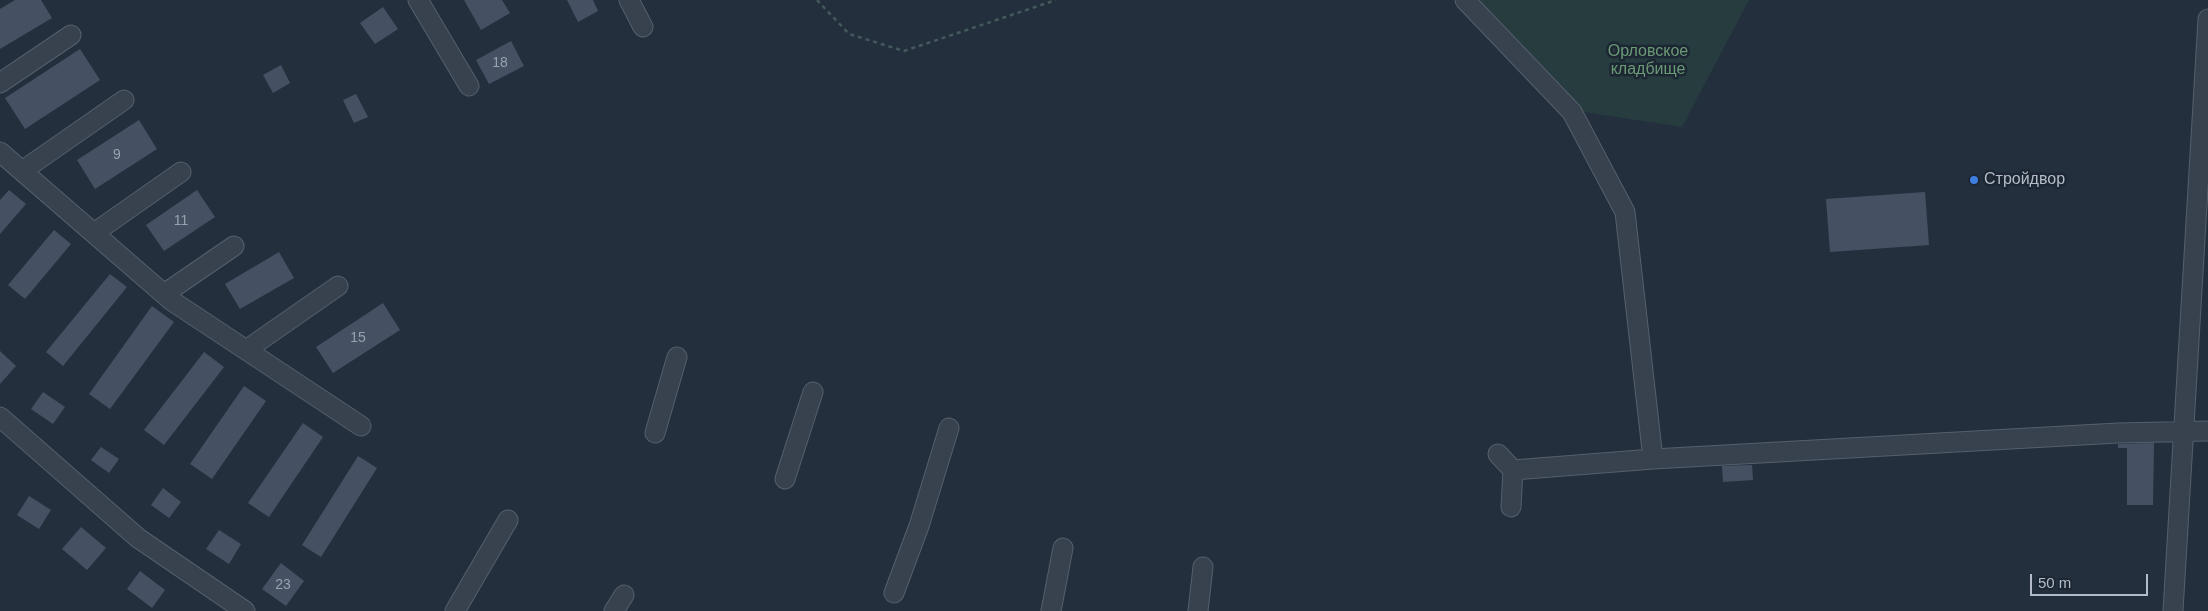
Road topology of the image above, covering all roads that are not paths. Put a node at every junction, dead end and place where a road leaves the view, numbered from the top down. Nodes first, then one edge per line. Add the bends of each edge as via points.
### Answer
1 (418, 0) edge
2 (629, 0) edge
3 (1465, 0) edge
4 (2208, 19) edge
5 (643, 27) dead end
6 (71, 35) dead end
7 (0, 83) edge
8 (469, 86) dead end
9 (124, 100) dead end
10 (0, 152) edge
11 (22, 171) junction
12 (181, 172) dead end
13 (94, 233) junction
14 (234, 246) dead end
15 (338, 286) dead end
16 (164, 294) junction
17 (246, 350) junction
18 (677, 357) dead end
19 (813, 392) dead end
20 (0, 417) edge
21 (361, 426) dead end
22 (949, 428) dead end
23 (2184, 430) junction
24 (2208, 431) edge
25 (655, 434) dead end
26 (1498, 454) dead end
27 (1653, 459) junction
28 (1514, 470) junction
29 (785, 479) dead end
30 (1511, 507) dead end
31 (508, 520) dead end
32 (1063, 548) dead end
33 (1203, 567) dead end
34 (894, 593) dead end
35 (245, 611) edge
36 (455, 611) edge
37 (1050, 611) edge
38 (1198, 611) edge
39 (2173, 611) edge

1 - 8 street
2 - 5 street
3 - 27 street via 1572,112 1625,212
4 - 23 street
6 - 7 street
9 - 11 street
10 - 11 street
11 - 13 street
12 - 13 street
13 - 16 street
14 - 16 street
15 - 17 street
16 - 17 street
17 - 21 street
18 - 25 street
19 - 29 street
20 - 35 street via 138,538
22 - 34 street via 919,526
23 - 24 street
23 - 27 street
23 - 39 street
26 - 28 street
27 - 28 street
28 - 30 street
31 - 36 street
32 - 37 street
33 - 38 street

